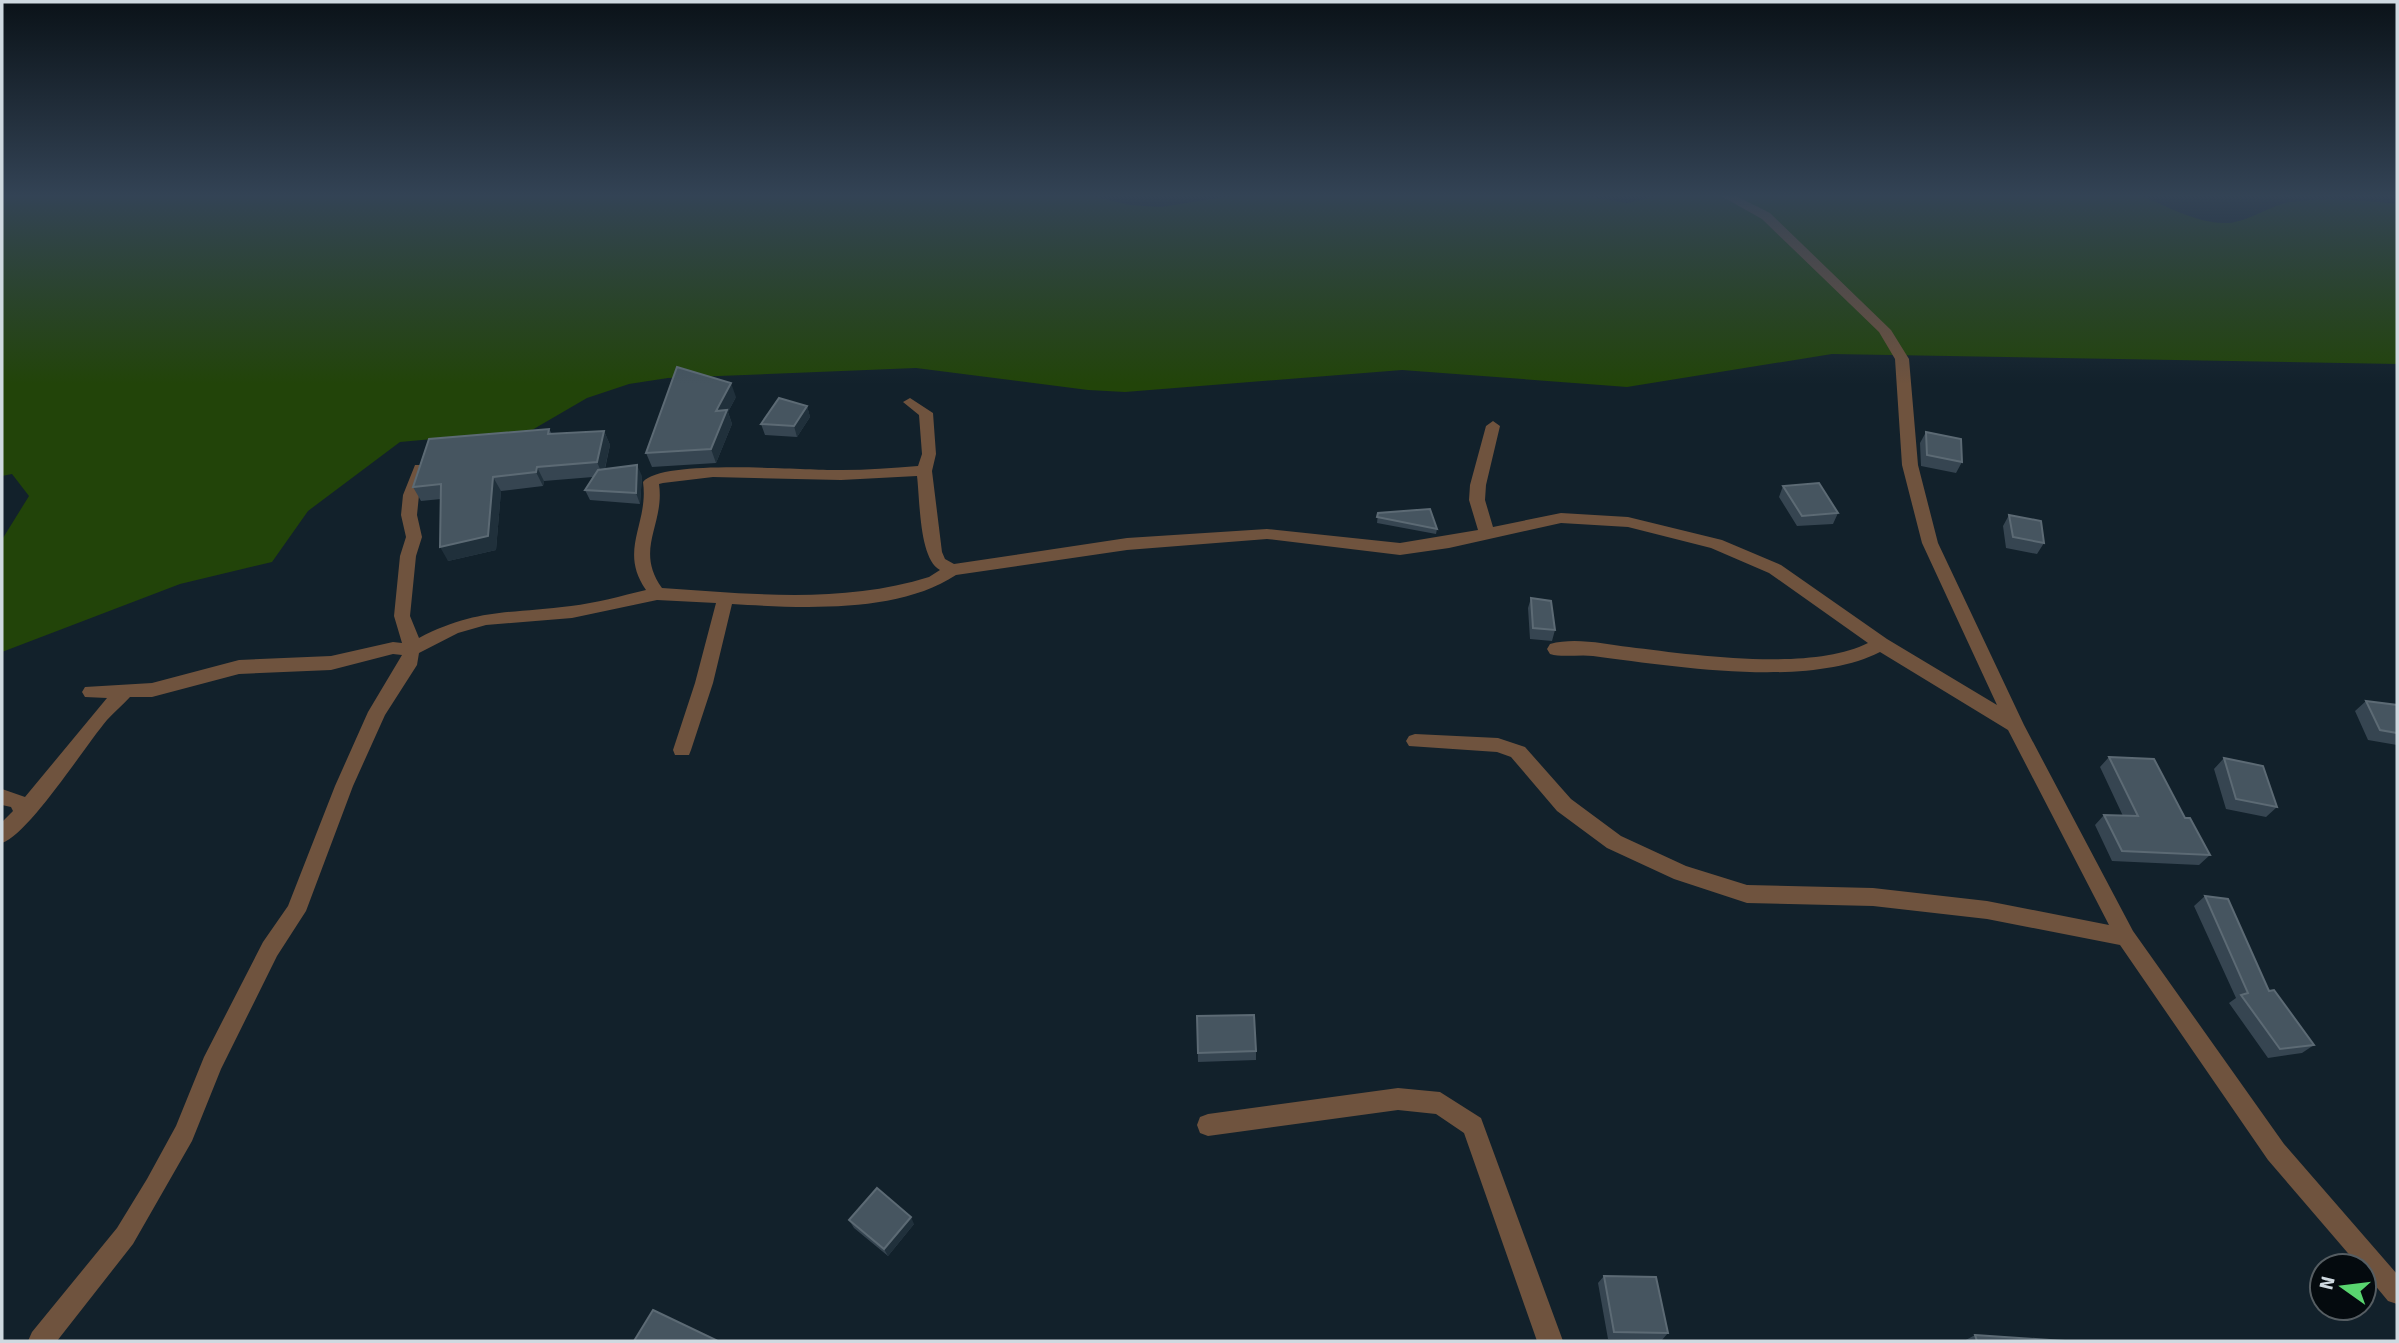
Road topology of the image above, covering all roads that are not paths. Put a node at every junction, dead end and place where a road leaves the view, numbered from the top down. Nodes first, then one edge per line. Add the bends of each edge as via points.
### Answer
1 (1811, 259) edge
2 (910, 402) dead end
3 (1493, 426) dead end
4 (420, 468) edge
5 (924, 471) junction
6 (1486, 532) junction
7 (952, 570) junction
8 (657, 594) junction
9 (725, 599) junction
10 (1881, 644) junction
11 (1556, 649) dead end
12 (411, 650) junction
13 (127, 690) junction
14 (91, 692) dead end
15 (2015, 725) junction
16 (1415, 741) dead end
17 (682, 750) dead end
18 (2, 797) edge
19 (24, 812) junction
20 (2, 835) edge
21 (2126, 937) junction
22 (1208, 1125) dead end
23 (2397, 1292) edge
24 (41, 1341) edge
25 (1550, 1341) edge

1 - 15 street via 1884,330 1902,359 1910,465 1930,542
2 - 5 street via 926,413 929,454
3 - 6 street via 1477,500
4 - 12 street via 411,495 414,537 402,616
5 - 7 street via 934,552 938,562
5 - 8 street via 841,475 713,472 650,482 642,565 645,580
6 - 7 street via 1400,549 1268,534 1127,544
6 - 10 street via 1561,518 1628,522 1716,544 1775,569
7 - 9 street via 923,585 856,598 793,602
8 - 9 street
8 - 12 street via 572,612 486,619 453,628
9 - 17 street
10 - 11 street via 1851,658 1774,666
10 - 15 street
12 - 13 street via 393,648 331,663 239,667 152,690
12 - 24 street via 411,660 377,712 344,786 296,911 270,949 212,1063 171,1158 125,1236
13 - 14 street
13 - 19 street via 102,714
15 - 21 street
16 - 21 street via 1498,745 1518,752 1564,805 1614,842 1681,873 1747,894 1873,897 1987,911
18 - 19 street via 17,800
19 - 20 street
21 - 23 street via 2276,1152
22 - 25 street via 1398,1098 1440,1102 1473,1126

